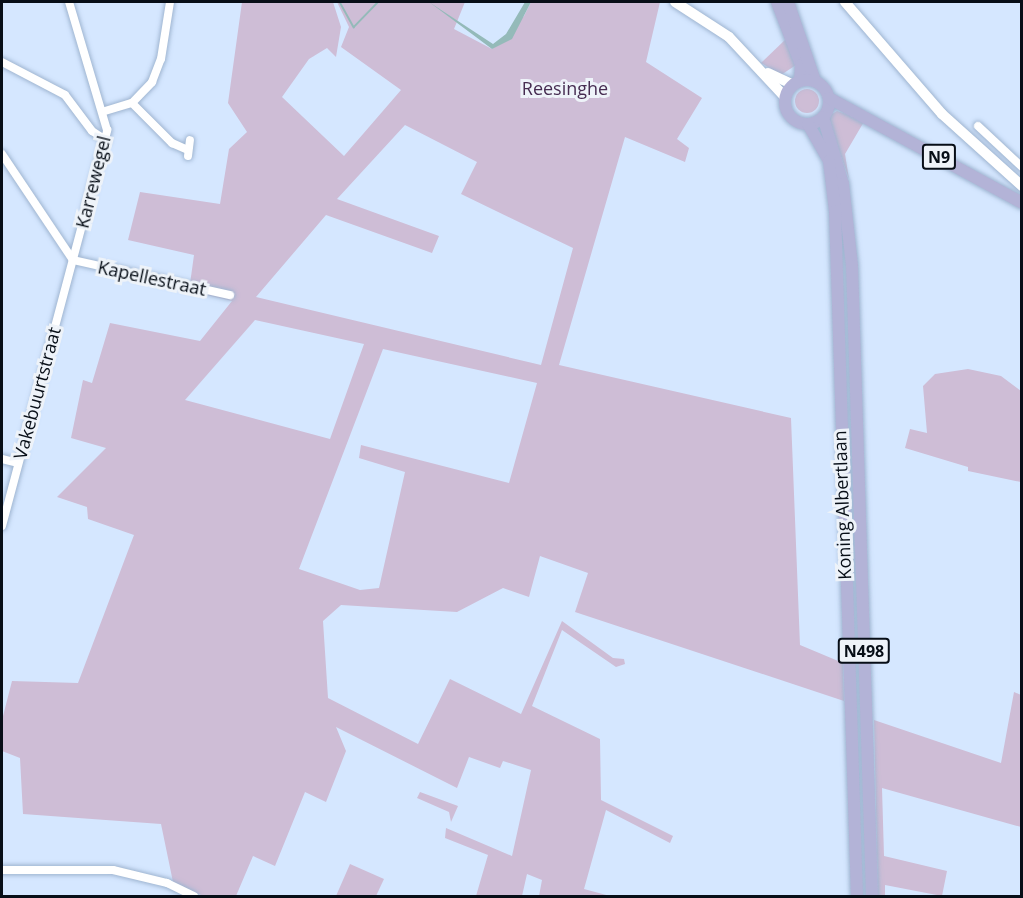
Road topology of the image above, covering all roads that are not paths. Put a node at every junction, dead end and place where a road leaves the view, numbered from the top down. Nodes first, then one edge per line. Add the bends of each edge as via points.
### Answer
1 (69, 2) edge
2 (170, 2) edge
3 (675, 2) edge
4 (777, 2) edge
5 (788, 2) edge
6 (845, 2) edge
7 (2, 62) edge
8 (758, 66) junction
9 (815, 81) junction
10 (796, 82) junction
11 (785, 97) junction
12 (132, 103) junction
13 (827, 108) junction
14 (105, 111) junction
15 (808, 124) junction
16 (978, 126) dead end
17 (106, 140) junction
18 (190, 140) dead end
19 (2, 154) edge
20 (1022, 167) edge
21 (1022, 186) edge
22 (1022, 203) edge
23 (73, 261) junction
24 (230, 295) dead end
25 (2, 459) edge
26 (18, 463) junction
27 (2, 526) edge
28 (2, 870) edge
29 (194, 897) edge
30 (857, 897) edge
31 (872, 897) edge

1 - 14 street, Karrewegel
2 - 12 street via 158,70
3 - 8 main road via 729,37
4 - 10 main road via 801,65
5 - 9 main road
6 - 21 main road via 942,114
7 - 17 street via 65,95 92,131
8 - 10 main road
8 - 11 main road
9 - 10 main road
9 - 13 main road
10 - 11 main road
11 - 15 main road via 788,114
12 - 14 street
12 - 18 street via 172,143 188,153
13 - 15 main road
13 - 22 main road, N9 via 863,114
13 - 31 main road, Koning Albertlaan / N498 via 840,168 852,266
14 - 17 street, Karrewegel
15 - 30 main road, Koning Albertlaan / N498 via 829,161 835,211
16 - 20 street
17 - 23 street, Karrewegel
19 - 23 street
23 - 24 street, Kapellestraat
23 - 26 street, Vakebuurtstraat
25 - 26 street
26 - 27 street, Vakebuurtstraat
28 - 29 street via 113,870 167,883

